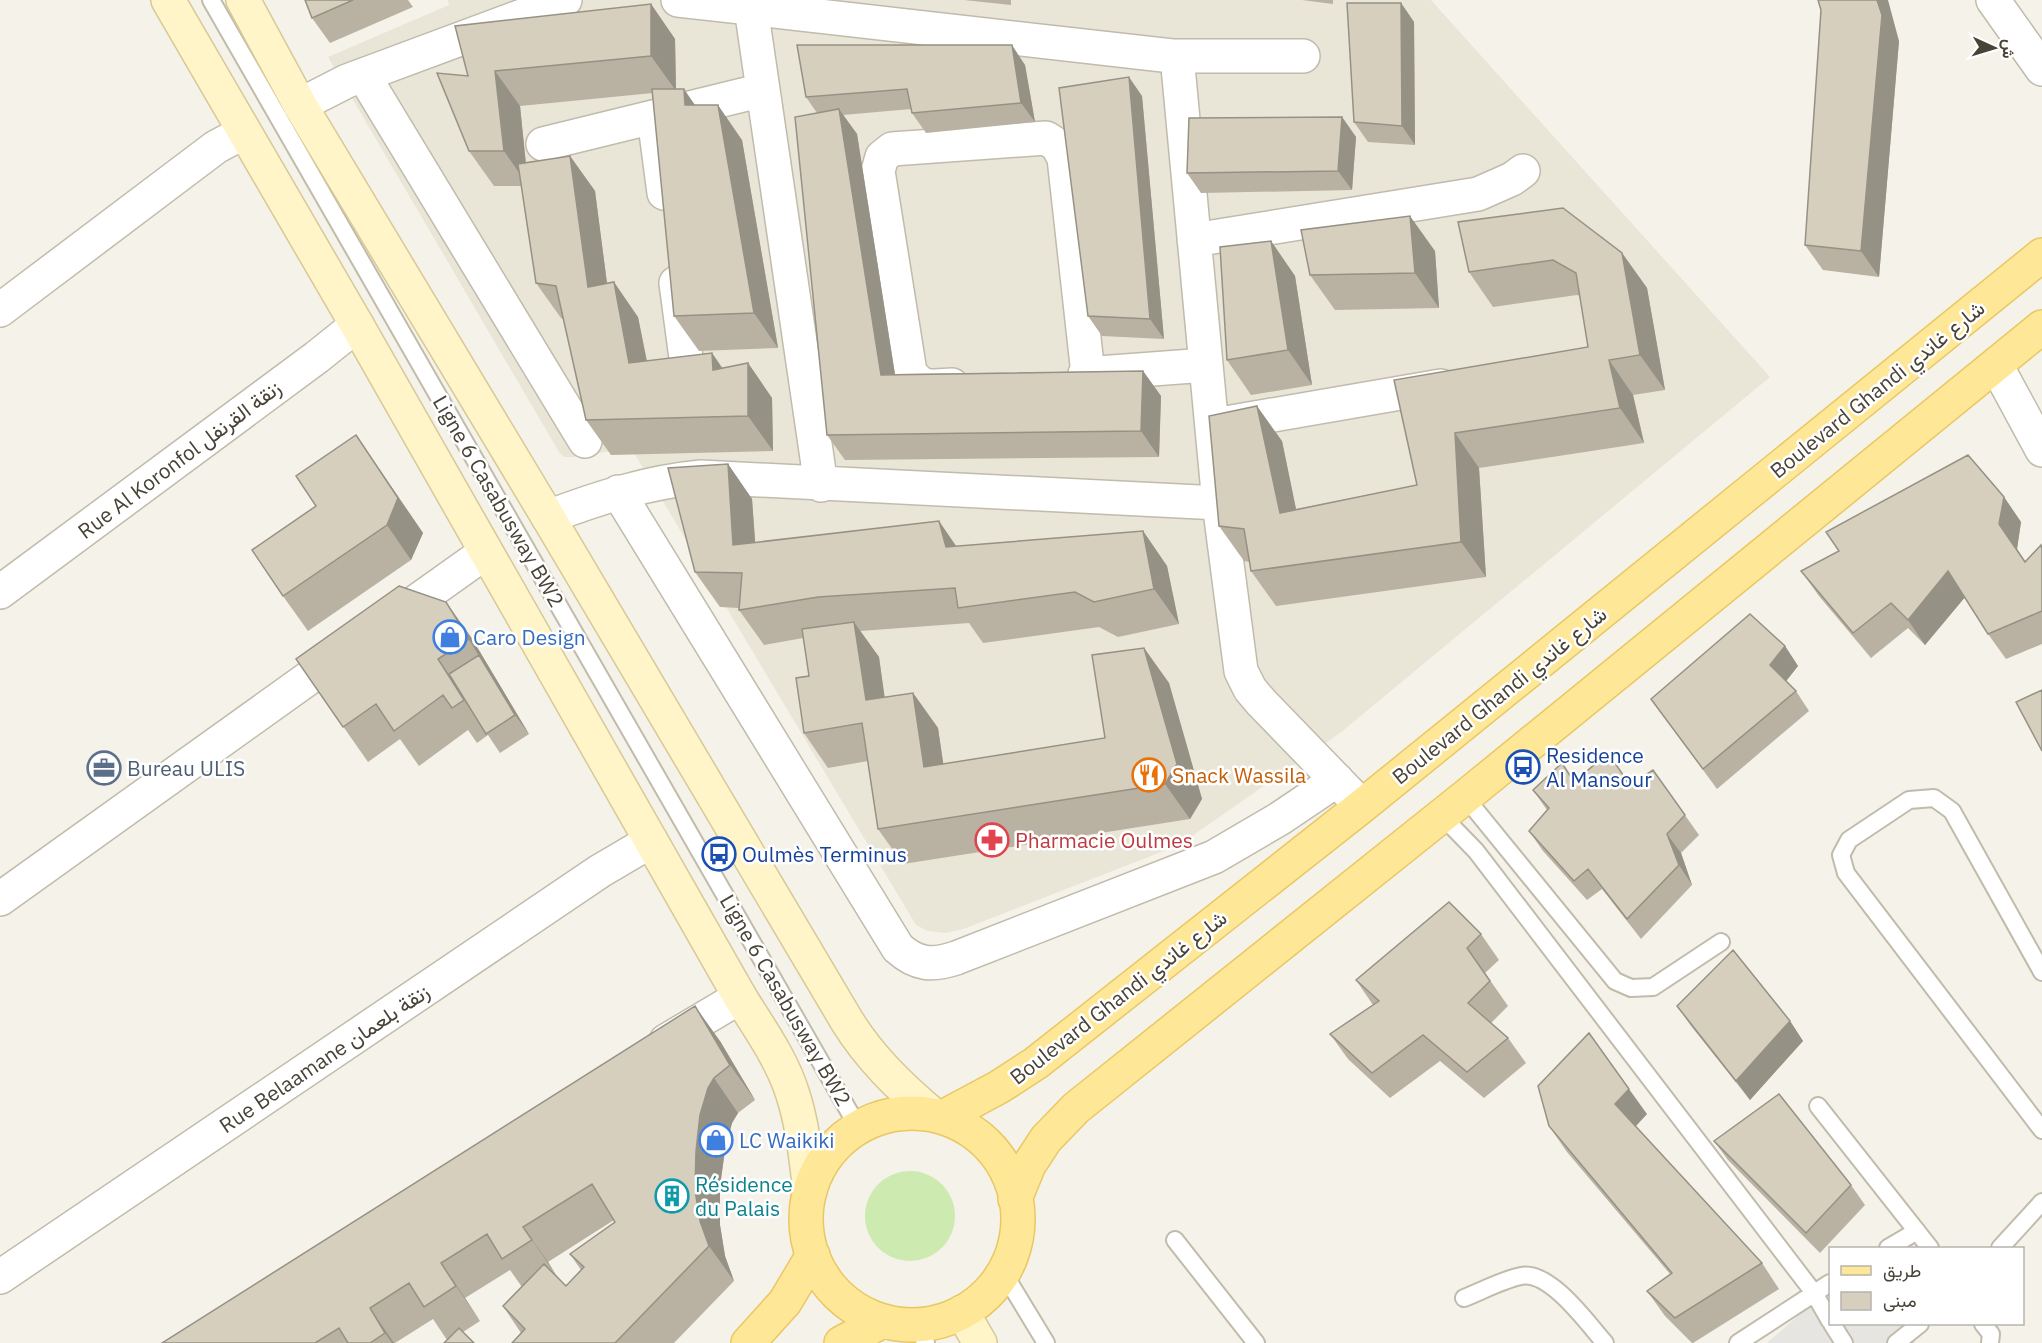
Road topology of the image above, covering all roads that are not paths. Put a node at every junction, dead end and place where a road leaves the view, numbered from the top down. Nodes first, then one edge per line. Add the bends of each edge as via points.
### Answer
1 (168, 0) edge
2 (211, 0) edge
3 (243, 0) edge
4 (565, 0) edge
5 (678, 0) edge
6 (1993, 0) edge
7 (751, 8) junction
8 (1177, 56) junction
9 (1303, 56) dead end
10 (2042, 69) edge
11 (364, 76) junction
12 (763, 90) junction
13 (300, 105) junction
14 (654, 117) junction
15 (244, 132) junction
16 (543, 144) dead end
17 (1522, 171) dead end
18 (668, 220) edge
19 (1194, 240) junction
20 (672, 255) edge
21 (2042, 255) edge
22 (0, 310) edge
23 (357, 325) junction
24 (2042, 327) edge
25 (686, 358) edge
26 (1206, 365) junction
27 (1996, 365) junction
28 (1088, 374) junction
29 (1054, 376) edge
30 (1476, 380) edge
31 (986, 382) edge
32 (1212, 426) junction
33 (585, 441) edge
34 (2042, 450) edge
35 (821, 485) junction
36 (618, 492) junction
37 (1219, 503) junction
38 (548, 517) junction
39 (486, 552) junction
40 (0, 592) edge
41 (1337, 780) junction
42 (1362, 806) junction
43 (1453, 806) junction
44 (651, 841) junction
45 (0, 899) edge
46 (1721, 942) dead end
47 (2042, 972) edge
48 (740, 997) junction
49 (637, 1059) edge
50 (1818, 1106) dead end
51 (938, 1116) junction
52 (858, 1127) junction
53 (2042, 1130) edge
54 (810, 1191) junction
55 (1015, 1199) junction
56 (2042, 1202) edge
57 (1917, 1231) junction
58 (1175, 1240) dead end
59 (1890, 1247) edge
60 (1929, 1247) edge
61 (2001, 1247) edge
62 (813, 1255) junction
63 (1004, 1272) junction
64 (0, 1277) edge
65 (1829, 1284) edge
66 (1814, 1293) junction
67 (1464, 1298) dead end
68 (962, 1312) junction
69 (1829, 1319) edge
70 (883, 1321) junction
71 (1833, 1325) edge
72 (1918, 1325) edge
73 (1984, 1325) edge
74 (920, 1334) edge
75 (1250, 1340) edge
76 (748, 1343) edge
77 (841, 1343) edge
78 (980, 1343) edge
79 (1046, 1343) edge
80 (1605, 1343) edge
81 (1738, 1343) edge
82 (1844, 1343) edge
83 (1896, 1343) edge
84 (1990, 1343) edge

1 - 15 main road
2 - 52 lane, Ligne 6 Casabusway BW2
3 - 13 main road
4 - 11 street
5 - 7 street
6 - 10 street
7 - 8 street
7 - 12 street
8 - 9 street
8 - 19 street
11 - 13 street
11 - 33 street
12 - 14 street
12 - 35 street
13 - 38 main road
14 - 16 street
14 - 18 street
15 - 22 street via 216,147
15 - 23 main road
17 - 19 street via 1478,194
19 - 26 street
20 - 25 street
21 - 42 main road, Boulevard Ghandi شارع غاندي
23 - 39 main road
23 - 40 street, Rue Al Koronfol زنقة القرنفل
24 - 27 main road
26 - 28 street
26 - 32 street
27 - 34 street
27 - 43 main road
28 - 29 street
28 - 31 street via 1064,158 1057,145 1046,138 892,149 882,157 878,171 910,372 917,382 929,386
30 - 32 street
32 - 37 street
35 - 36 street via 701,477
35 - 37 street
36 - 38 street
36 - 41 street via 898,948 921,963 956,958 1214,857
37 - 41 street via 1241,670 1250,689
38 - 51 main road via 861,1043 882,1069
39 - 44 main road
39 - 45 street
41 - 42 street
42 - 51 main road, Boulevard Ghandi شارع غاندي via 1036,1063 999,1087
43 - 46 lane via 1615,981 1631,988 1653,987
43 - 55 main road via 1076,1108 1046,1139 1029,1165
43 - 66 lane via 1476,851
44 - 48 main road
44 - 64 street, Rue Belaamane زنقة بلعمان via 600,871
47 - 53 lane via 1952,812 1934,798 1909,800 1849,840 1841,855 1846,873
48 - 49 street
48 - 54 main road via 780,1062 793,1093
50 - 57 lane
51 - 52 main road via 894,1114
51 - 55 main road via 967,1128 986,1143 1008,1174
52 - 54 main road via 833,1148 815,1175
54 - 62 main road via 807,1224
55 - 63 main road via 1016,1236
56 - 61 lane
57 - 59 lane
57 - 60 lane
58 - 75 lane
62 - 70 main road via 824,1278 840,1297
62 - 76 main road via 785,1302
63 - 68 main road via 988,1292
63 - 79 lane
65 - 66 lane
66 - 69 lane
66 - 81 lane
67 - 80 lane via 1522,1275 1538,1278 1556,1289
68 - 74 main road via 931,1323
68 - 78 main road
70 - 74 main road
70 - 77 main road
71 - 82 lane
72 - 83 lane
73 - 84 lane via 1991,1334

